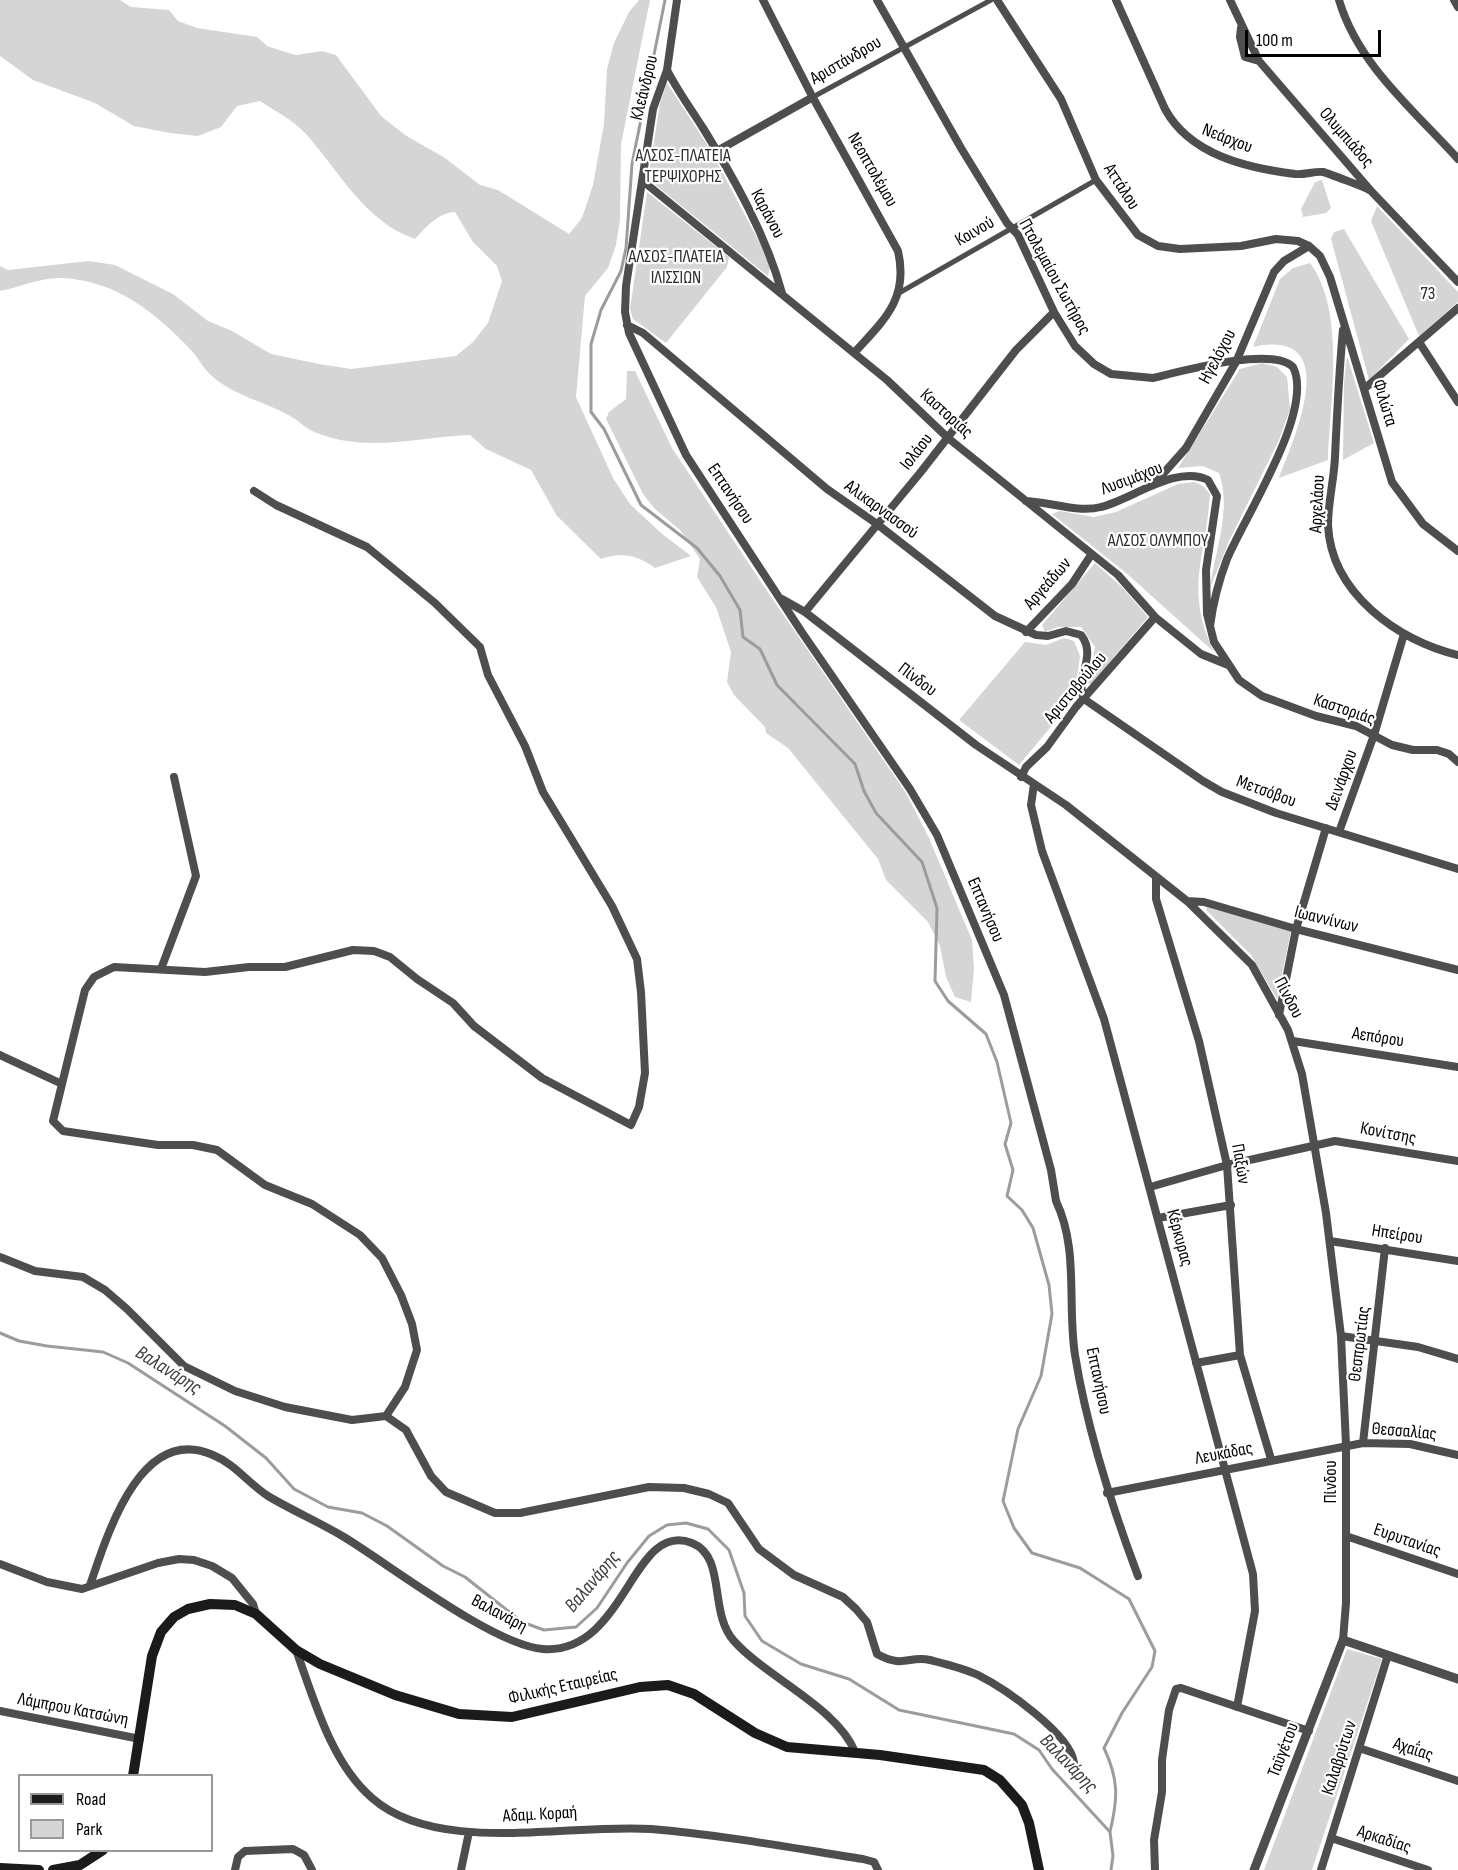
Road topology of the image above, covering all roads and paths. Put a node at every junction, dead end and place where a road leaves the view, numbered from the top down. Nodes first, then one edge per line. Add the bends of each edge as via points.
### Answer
1 (677, 0) edge
2 (763, 0) edge
3 (876, 0) edge
4 (991, 0) edge
5 (997, 0) edge
6 (1116, 0) edge
7 (1230, 0) edge
8 (1340, 0) edge
9 (1454, 0) edge
10 (1458, 8) edge
11 (902, 47) junction
12 (667, 70) junction
13 (813, 97) junction
14 (717, 151) junction
15 (1458, 159) edge
16 (1096, 180) junction
17 (644, 182) junction
18 (1372, 192) junction
19 (1012, 228) junction
20 (1309, 246) junction
21 (1458, 282) edge
22 (899, 293) junction
23 (783, 295) junction
24 (1458, 308) edge
25 (1054, 312) junction
26 (627, 325) junction
27 (1344, 325) junction
28 (1419, 342) junction
29 (854, 353) junction
30 (1236, 362) junction
31 (1364, 389) junction
32 (1458, 402) edge
33 (948, 438) junction
34 (1152, 486) junction
35 (254, 491) dead end
36 (1025, 501) junction
37 (877, 524) junction
38 (1458, 551) edge
39 (1091, 555) junction
40 (780, 598) junction
41 (805, 612) junction
42 (1155, 617) junction
43 (1210, 626) junction
44 (1026, 632) junction
45 (1404, 634) junction
46 (1458, 655) edge
47 (1228, 665) junction
48 (1084, 699) junction
49 (1374, 735) junction
50 (1458, 762) edge
51 (174, 777) dead end
52 (1021, 777) junction
53 (1034, 784) junction
54 (1326, 828) junction
55 (1339, 832) junction
56 (1458, 868) edge
57 (1156, 878) junction
58 (1187, 901) junction
59 (1296, 929) junction
60 (161, 969) junction
61 (1458, 970) edge
62 (1279, 1015) junction
63 (1293, 1041) junction
64 (0, 1055) edge
65 (1458, 1067) edge
66 (62, 1084) junction
67 (1313, 1146) junction
68 (1458, 1161) edge
69 (1227, 1166) junction
70 (1150, 1187) junction
71 (1231, 1205) junction
72 (1158, 1218) junction
73 (1330, 1241) junction
74 (1385, 1248) junction
75 (0, 1257) edge
76 (1458, 1262) edge
77 (1341, 1336) junction
78 (1375, 1342) junction
79 (1240, 1354) junction
80 (1458, 1359) edge
81 (1196, 1363) junction
82 (386, 1416) junction
83 (1363, 1443) junction
84 (1346, 1445) junction
85 (1458, 1455) edge
86 (1271, 1460) junction
87 (1225, 1468) junction
88 (1107, 1493) junction
89 (1346, 1536) junction
90 (0, 1564) edge
91 (1458, 1574) edge
92 (1138, 1576) dead end
93 (90, 1585) junction
94 (256, 1614) junction
95 (1343, 1640) junction
96 (296, 1650) junction
97 (1388, 1655) junction
98 (1458, 1679) edge
99 (1237, 1707) junction
100 (0, 1711) edge
101 (1309, 1731) junction
102 (140, 1739) junction
103 (1359, 1748) junction
104 (855, 1752) junction
105 (1074, 1763) dead end
106 (133, 1774) edge
107 (1458, 1781) edge
108 (469, 1832) junction
109 (1330, 1838) junction
110 (101, 1852) edge
111 (0, 1868) edge
112 (58, 1869) edge
113 (39, 1870) edge
114 (235, 1870) edge
115 (312, 1870) edge
116 (461, 1870) edge
117 (878, 1870) edge
118 (1039, 1870) edge
119 (1155, 1870) edge
120 (1254, 1870) edge
121 (1321, 1870) edge
122 (1428, 1870) edge

1 - 12 street, Κλεάνδρου
2 - 13 street, Νεοπτολέμου
3 - 11 street, Πτολεμαίου Σωτήρος
4 - 11 street, Αριστάνδρου
5 - 16 street, Αττάλου via 1061,99
6 - 18 street, Νεάρχου via 1165,109 1188,139 1226,158 1295,174 1325,173
7 - 18 street, Ολυμπιάδος via 1259,61
8 - 15 street via 1351,32 1369,62
9 - 10 street
11 - 13 street, Αριστάνδρου
11 - 19 street, Πτολεμαίου Σωτήρος
12 - 14 street, Καράνου
12 - 17 street, Κλεάνδρου via 653,109
13 - 14 street, Αριστάνδρου
13 - 22 street, Νεοπτολέμου via 895,242 901,270
14 - 23 street, Καράνου via 774,261
16 - 19 street, Κοινού
16 - 20 street, Αττάλου via 1132,230 1158,246 1241,246 1276,239
17 - 23 street, Καστοριάς
17 - 26 street, Κλεάνδρου via 625,295
18 - 21 street, Ολυμπιάδος
19 - 22 street, Κοινού
19 - 25 street, Πτολεμαίου Σωτήρος
20 - 27 street, Φιλώτα via 1328,271
20 - 30 street, Ηγελόχου via 1274,272
22 - 29 street, Νεοπτολέμου via 889,313
23 - 29 street, Καστοριάς
24 - 28 street
25 - 30 street, Πτολεμαίου Σωτήρος via 1075,346 1111,374 1153,378
25 - 33 street, Ιολάου via 1016,350
26 - 37 street, Αλικαρνασσού via 643,333 828,489
26 - 40 street, Επτανήσου via 686,455
27 - 31 street, Φιλώτα
27 - 45 street, Αρχελάου via 1330,535 1348,582 1369,606
28 - 31 street
28 - 32 street
29 - 33 street, Καστοριάς
30 - 34 street, Ηγελόχου via 1186,448
30 - 43 street, Πτολεμαίου Σωτήρος via 1269,357 1287,362 1295,371 1298,394 1282,447 1227,559
31 - 38 street, Φιλώτα via 1388,472 1399,493 1423,524
33 - 36 street, Καστοριάς
33 - 37 street, Ιολάου
34 - 36 street, Λυσιμάχου via 1100,507
34 - 43 street, Λυσιμάχου via 1196,476 1208,480 1216,491 1205,581
35 - 60 street via 367,547 435,603 480,647 488,675 525,746 543,792 612,906 637,959 645,1073 639,1107 631,1125 542,1078 474,1026 453,1003 390,957 374,951 344,952 285,967 205,972
36 - 39 street, Καστοριάς
37 - 41 street, Ιολάου
37 - 44 street, Αλικαρνασσού via 995,616
39 - 42 street, Καστοριάς via 1129,585
39 - 44 street, Αργεάδων via 1072,584
40 - 41 street, Πίνδου
40 - 88 street, Επτανήσου via 921,806 944,850 999,982 1056,1201 1067,1223 1076,1356
41 - 52 street, Πίνδου
42 - 47 street, Καστοριάς via 1202,654
42 - 48 street, Αριστοβούλου
43 - 47 street, Καστοριάς via 1214,642
44 - 48 street, Αλικαρνασσού via 1044,636 1069,631 1083,638 1088,652
45 - 46 street, Αρχελάου
45 - 49 street, Δεινάρχου
47 - 49 street, Καστοριάς via 1254,692
48 - 52 street, Αριστοβούλου
48 - 54 street, Μετσόβου via 1212,787
49 - 50 street, Καστοριάς via 1406,749 1443,752
49 - 55 street, Δεινάρχου
51 - 60 street via 196,876
52 - 53 street, Πίνδου
53 - 57 street, Πίνδου
53 - 70 street, Κέρκυρας via 1031,805 1042,851 1104,1020
54 - 55 street, Μετσόβου
54 - 59 street, Δεινάρχου
55 - 56 street, Μετσόβου
57 - 58 street, Πίνδου
57 - 69 street, Παξών via 1156,899 1199,1041
58 - 59 street, Ιωαννίνων via 1204,902
58 - 62 street, Πίνδου via 1252,966
59 - 61 street, Ιωαννίνων
59 - 62 street, Δεινάρχου
60 - 66 street via 114,967 94,977 85,990
62 - 63 street, Πίνδου
63 - 65 street, Αεπόρου
63 - 67 street, Πίνδου
64 - 66 street
66 - 82 street via 53,1121 63,1131 158,1146 217,1149 265,1185 312,1204 360,1234 382,1258 401,1295 417,1350 405,1388
67 - 68 street, Κονίτσης via 1353,1142
67 - 69 street, Κονίτσης
67 - 73 street, Πίνδου
69 - 70 street, Κονίτσης
69 - 71 street, Παξών
70 - 72 street, Κέρκυρας
71 - 72 street
71 - 79 street, Παξών
72 - 81 street, Κέρκυρας
73 - 74 street, Ηπείρου
73 - 77 street, Πίνδου
74 - 76 street, Ηπείρου
74 - 78 street, Θεσπρωτίας
75 - 82 street via 35,1271 82,1277 105,1290 184,1366 235,1391 285,1407 352,1420
77 - 78 street
77 - 84 street, Πίνδου
78 - 80 street via 1418,1347
78 - 83 street, Θεσπρωτίας
79 - 81 street
79 - 86 street, Παξών
81 - 87 street, Κέρκυρας
82 - 105 street via 406,1430 431,1476 446,1492 495,1513 520,1513 649,1487 684,1488 719,1498 728,1503 759,1549 794,1575 843,1598 856,1609 867,1622 877,1654 890,1661 926,1659 979,1676 1009,1694 1058,1735 1073,1753
83 - 84 street, Θεσσαλίας
83 - 85 street, Θεσσαλίας via 1410,1444
84 - 86 street, Λευκάδας
84 - 89 street, Πίνδου
86 - 87 street, Λευκάδας
87 - 88 street, Λευκάδας
87 - 99 street, Κέρκυρας via 1251,1563 1256,1604
88 - 92 street, Επτανήσου
89 - 91 street, Ευρυτανίας
89 - 95 street, Πίνδου
90 - 93 street via 55,1585 76,1589
93 - 94 street via 158,1563 194,1560 232,1578 253,1604
93 - 104 street, Βαλανάρη via 129,1491 156,1461 183,1450 206,1452 223,1460 272,1499 345,1538 503,1636 533,1648 558,1647 593,1631 609,1617 654,1550 670,1541 685,1541 702,1549 711,1561 720,1615 732,1639 839,1728
94 - 96 main road, Φιλικής Εταιρείας
94 - 102 main road, Φιλικής Εταιρείας via 235,1605 210,1605 182,1611 169,1621 152,1656
95 - 97 street
95 - 101 street, Ταϋγέτου
96 - 104 main road, Φιλικής Εταιρείας via 376,1687 459,1714 512,1717 662,1684 694,1694 773,1743
96 - 108 street, Αδαμ. Κοραή via 333,1741 352,1776 366,1792 408,1820
97 - 98 street
97 - 103 street, Καλαβρύτων
99 - 101 street
99 - 119 street via 1181,1688 1174,1691 1162,1760
100 - 102 street, Λάμπρου Κατσώνη
101 - 120 street, Ταϋγέτου
102 - 106 main road, Φιλικής Εταιρείας
103 - 107 street, Αχαΐας
103 - 109 street, Καλαβρύτων
104 - 118 main road, Φιλικής Εταιρείας via 973,1767 994,1775 1024,1809
108 - 116 street
108 - 117 street, Αδαμ. Κοραή via 604,1828 670,1831 863,1859 874,1862
109 - 121 street, Καλαβρύτων
109 - 122 street, Αρκαδίας
110 - 112 main road via 80,1865
111 - 113 main road
114 - 115 street via 238,1857 246,1851 293,1849 304,1855

